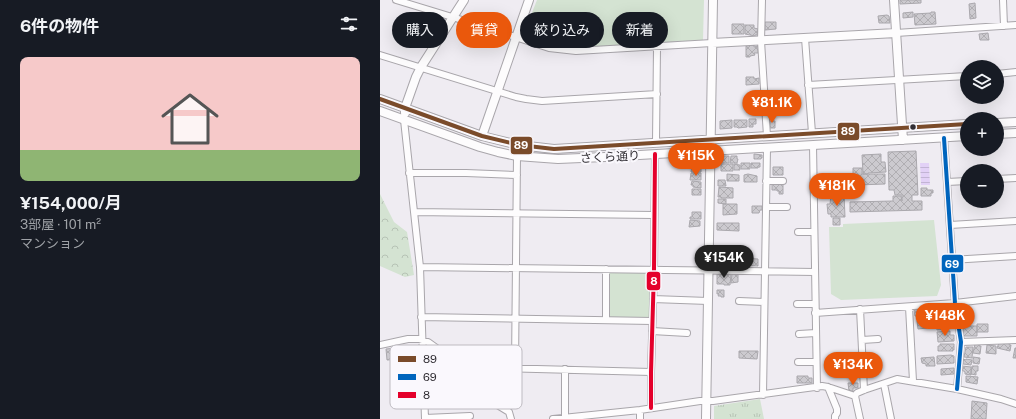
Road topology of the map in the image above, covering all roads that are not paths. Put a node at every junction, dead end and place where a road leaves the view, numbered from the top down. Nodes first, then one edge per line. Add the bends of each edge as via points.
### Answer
1 (396, 0) edge
2 (464, 0) edge
3 (528, 0) edge
4 (713, 0) edge
5 (762, 0) edge
6 (894, 0) edge
7 (1003, 0) edge
8 (453, 18) junction
9 (456, 19) edge
10 (1016, 25) edge
11 (1004, 26) junction
12 (896, 33) junction
13 (512, 36) edge
14 (516, 37) junction
15 (805, 38) junction
16 (761, 41) junction
17 (712, 43) junction
18 (668, 46) edge
19 (639, 48) edge
20 (657, 48) edge
21 (380, 55) edge
22 (421, 67) junction
23 (1016, 72) edge
24 (1004, 73) edge
25 (960, 76) edge
26 (899, 80) junction
27 (808, 85) junction
28 (498, 91) junction
29 (656, 94) junction
30 (380, 99) edge
31 (405, 108) junction
32 (380, 111) edge
33 (404, 120) junction
34 (1016, 122) edge
35 (1004, 123) edge
36 (960, 124) edge
37 (902, 128) junction
38 (812, 133) junction
39 (1016, 133) edge
40 (1004, 134) edge
41 (482, 136) junction
42 (767, 136) junction
43 (960, 137) edge
44 (944, 138) junction
45 (711, 139) junction
46 (903, 140) junction
47 (656, 142) junction
48 (519, 145) junction
49 (813, 145) junction
50 (767, 148) junction
51 (711, 151) junction
52 (655, 154) junction
53 (517, 156) junction
54 (410, 173) junction
55 (517, 175) junction
56 (1016, 178) edge
57 (1004, 179) edge
58 (766, 181) junction
59 (783, 181) dead end
60 (960, 181) edge
61 (947, 182) junction
62 (766, 207) junction
63 (787, 207) dead end
64 (414, 212) junction
65 (517, 214) junction
66 (654, 215) junction
67 (1016, 221) edge
68 (950, 225) junction
69 (798, 232) dead end
70 (814, 232) junction
71 (1016, 256) edge
72 (952, 260) junction
73 (420, 267) junction
74 (516, 268) junction
75 (606, 269) junction
76 (654, 270) junction
77 (708, 271) junction
78 (765, 271) junction
79 (815, 272) junction
80 (1016, 296) edge
81 (653, 299) junction
82 (708, 301) junction
83 (739, 301) dead end
84 (764, 302) junction
85 (955, 303) junction
86 (797, 304) dead end
87 (815, 304) junction
88 (909, 307) junction
89 (860, 309) junction
90 (815, 312) junction
91 (421, 317) junction
92 (515, 319) junction
93 (606, 320) junction
94 (652, 321) junction
95 (652, 331) junction
96 (687, 333) dead end
97 (816, 333) junction
98 (799, 334) dead end
99 (878, 339) dead end
100 (422, 340) junction
101 (862, 340) junction
102 (1016, 340) edge
103 (961, 342) junction
104 (380, 345) edge
105 (422, 345) edge
106 (432, 345) edge
107 (514, 345) edge
108 (798, 362) dead end
109 (816, 362) junction
110 (522, 368) edge
111 (565, 369) junction
112 (651, 372) junction
113 (913, 381) junction
114 (884, 384) junction
115 (828, 387) junction
116 (817, 388) junction
117 (957, 389) junction
118 (864, 390) junction
119 (763, 395) junction
120 (855, 396) junction
121 (706, 401) junction
122 (1016, 404) edge
123 (651, 408) junction
124 (425, 409) edge
125 (504, 409) edge
126 (640, 410) junction
127 (470, 416) dead end
128 (565, 418) junction
129 (425, 419) edge
130 (511, 419) edge
131 (552, 419) edge
132 (640, 419) edge
133 (706, 419) edge
134 (835, 419) edge
135 (860, 419) edge
136 (891, 419) edge

1 - 8 street
2 - 8 street
3 - 14 street
4 - 17 street
5 - 16 street
6 - 12 street
7 - 11 street
8 - 9 street
8 - 22 street
10 - 11 street
11 - 12 street
12 - 15 street
12 - 26 street
13 - 14 street
14 - 19 street via 549,48 572,51
14 - 28 street
15 - 16 street
15 - 27 street
16 - 17 street
16 - 42 street
17 - 18 street
17 - 45 street
20 - 29 street
21 - 22 street
22 - 28 street
22 - 31 street
23 - 24 street
25 - 26 street
26 - 27 street
26 - 37 street
27 - 38 street
28 - 29 street via 542,101
28 - 41 street
29 - 47 street
30 - 31 street, さくら通り
31 - 33 street
31 - 41 street, さくら通り
32 - 33 street, さくら通り
33 - 53 street, さくら通り via 480,147
33 - 54 street
34 - 35 street
36 - 37 street, さくら通り
37 - 38 street, さくら通り
37 - 46 street
38 - 42 street, さくら通り
38 - 49 street
39 - 40 street
41 - 48 street, さくら通り
42 - 45 street, さくら通り
43 - 44 street, さくら通り
44 - 46 street, さくら通り
44 - 61 street
45 - 47 street, さくら通り
45 - 51 street
46 - 49 street, さくら通り
47 - 48 street, さくら通り via 554,149
48 - 53 street
49 - 50 street, さくら通り
49 - 70 street
50 - 51 street, さくら通り
50 - 58 street
51 - 52 street, さくら通り
51 - 77 street
52 - 53 street, さくら通り via 558,159
52 - 66 street
53 - 55 street
54 - 55 street
54 - 64 street
55 - 65 street
56 - 57 street
58 - 59 street
58 - 62 street
60 - 61 street
61 - 68 street
62 - 63 street
62 - 78 street
64 - 65 street
64 - 73 street
65 - 66 street
65 - 74 street
66 - 76 street
67 - 68 street
68 - 72 street
69 - 70 street
70 - 79 street
71 - 72 street
72 - 85 street
73 - 74 street
73 - 91 street
74 - 75 street
74 - 92 street
75 - 76 street
75 - 93 street
76 - 77 street
76 - 81 street
77 - 78 street
77 - 82 street
78 - 79 street
78 - 84 street
79 - 87 street
80 - 85 street
81 - 82 street
81 - 94 street
82 - 121 street
83 - 84 street
84 - 119 street
85 - 88 street
85 - 103 street
86 - 87 street
87 - 90 street
88 - 89 street
88 - 113 street
89 - 90 street
89 - 101 street
90 - 97 street
91 - 92 street
91 - 100 street
92 - 93 street
92 - 107 street
93 - 94 street
94 - 95 street
95 - 96 street
95 - 112 street
97 - 98 street
97 - 109 street
99 - 101 street
100 - 104 street via 408,339
100 - 105 street
100 - 106 street
101 - 118 street
102 - 103 street
103 - 117 street
108 - 109 street
109 - 116 street
110 - 111 street
111 - 112 street
111 - 128 street
112 - 123 street
113 - 114 street via 897,379
113 - 117 street
114 - 118 street
114 - 136 street
115 - 116 street
115 - 120 street
115 - 134 street via 837,409
116 - 119 street
117 - 122 street
118 - 120 street
119 - 121 street
120 - 135 street
121 - 123 street
121 - 133 street
123 - 126 street
124 - 129 street
125 - 130 street via 509,412
126 - 128 street
126 - 132 street
127 - 129 street
128 - 131 street

